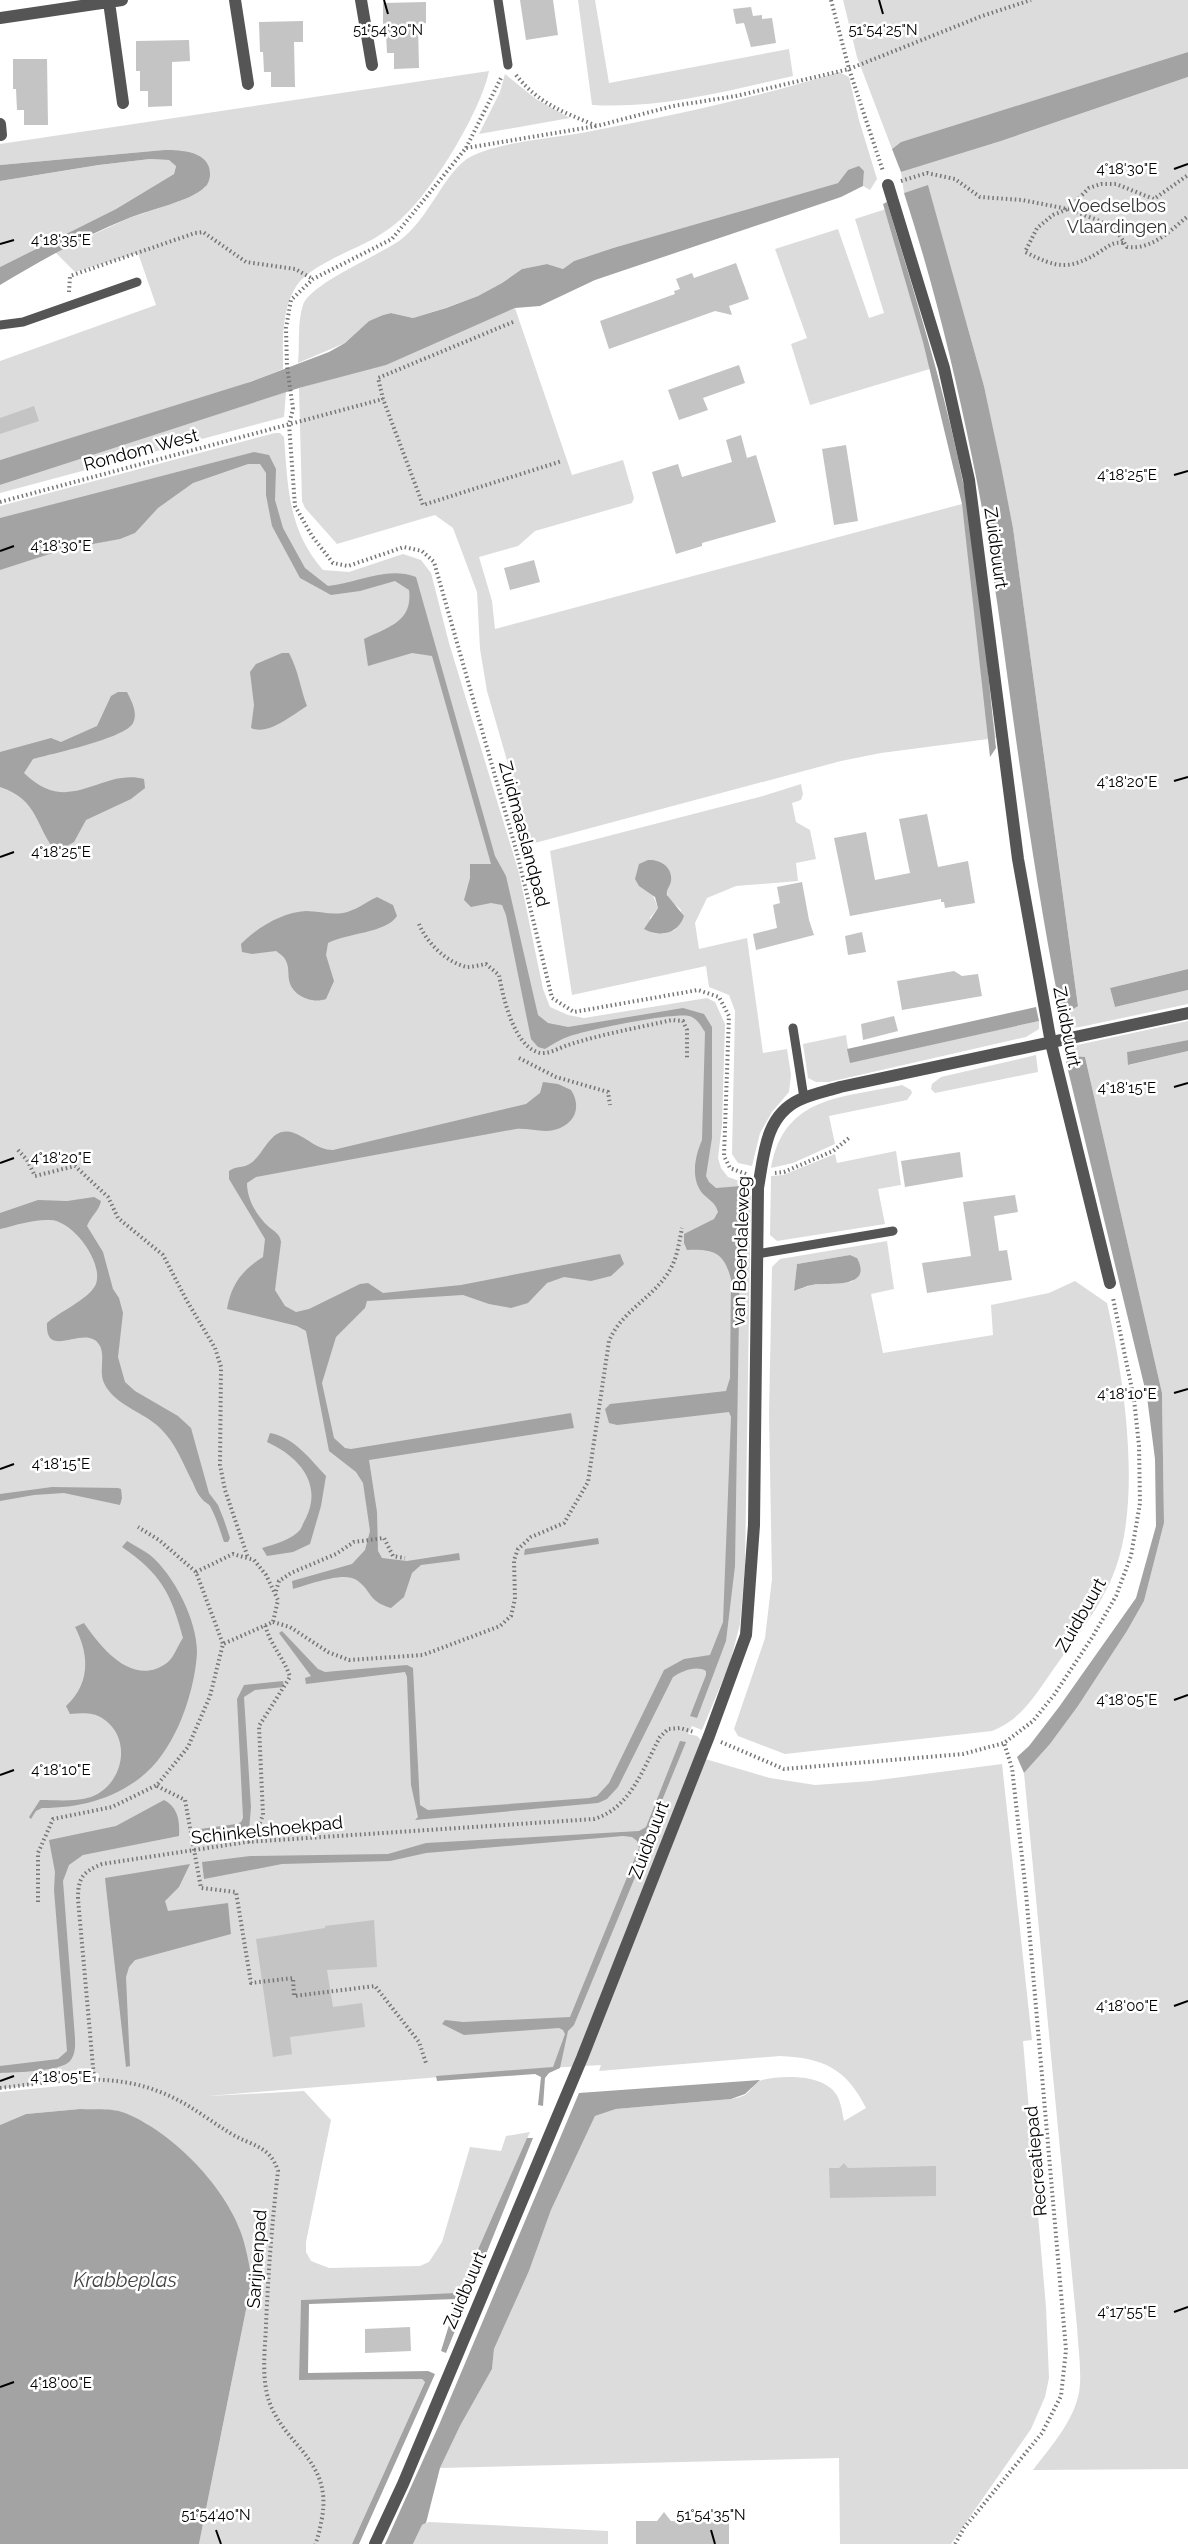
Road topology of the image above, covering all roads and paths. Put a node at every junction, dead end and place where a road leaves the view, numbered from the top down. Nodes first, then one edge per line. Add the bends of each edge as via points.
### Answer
1 (122, 0) edge
2 (235, 0) edge
3 (361, 0) edge
4 (498, 0) edge
5 (831, 0) edge
6 (1030, 0) edge
7 (109, 2) junction
8 (0, 18) edge
9 (372, 65) dead end
10 (508, 65) junction
11 (849, 69) junction
12 (248, 84) dead end
13 (123, 103) dead end
14 (597, 126) junction
15 (466, 148) junction
16 (1188, 175) edge
17 (888, 185) junction
18 (1068, 209) junction
19 (1188, 216) edge
20 (1124, 243) junction
21 (313, 279) junction
22 (137, 282) dead end
23 (67, 306) junction
24 (513, 322) dead end
25 (0, 325) edge
26 (383, 399) junction
27 (289, 424) junction
28 (562, 461) dead end
29 (0, 502) edge
30 (419, 924) dead end
31 (1188, 1013) edge
32 (793, 1028) dead end
33 (1051, 1043) junction
34 (519, 1058) dead end
35 (687, 1060) dead end
36 (804, 1098) junction
37 (610, 1105) dead end
38 (849, 1137) dead end
39 (18, 1150) dead end
40 (760, 1174) junction
41 (682, 1227) dead end
42 (893, 1230) dead end
43 (757, 1254) junction
44 (1110, 1283) joint
45 (138, 1527) dead end
46 (248, 1558) junction
47 (405, 1558) dead end
48 (196, 1572) junction
49 (275, 1592) junction
50 (273, 1622) junction
51 (264, 1624) junction
52 (223, 1644) junction
53 (709, 1736) junction
54 (1004, 1743) junction
55 (157, 1785) junction
56 (247, 1842) junction
57 (194, 1850) junction
58 (38, 1902) dead end
59 (426, 2063) dead end
60 (94, 2078) junction
61 (0, 2088) edge
62 (315, 2544) edge
63 (375, 2544) edge
64 (955, 2544) edge

1 - 7 street
2 - 12 street
3 - 9 street
4 - 10 lane
5 - 11 path
6 - 11 path
7 - 8 street
7 - 13 street
10 - 14 path via 529,90 553,108
10 - 15 path
11 - 14 path via 736,96 673,105
11 - 17 path
14 - 15 path
15 - 21 path via 392,239
16 - 18 path via 1154,199 1132,188 1101,184 1089,188
17 - 18 path via 927,173 955,179 980,196
17 - 33 street, Zuidbuurt via 944,368 969,480 1018,860
18 - 20 path via 1100,222 1118,233
18 - 20 path via 1037,228 1025,252 1053,266 1083,261 1114,242
19 - 20 path via 1141,249
21 - 23 path via 295,269 246,262 203,232 70,276
21 - 27 path via 291,300 286,328 293,409
22 - 23 lane
23 - 25 lane via 23,322
24 - 26 path via 378,378
26 - 27 path, Rondom West
26 - 28 path via 423,505
27 - 29 path, Rondom West
27 - 40 path, Zuidmaaslandpad via 295,506 333,563 348,566 404,547 422,551 434,562 517,853 552,998 574,1012 698,990 718,997 729,1016 724,1156 730,1168
30 - 35 path via 423,934 448,960 468,967 486,964 499,975 512,1021 523,1042 537,1052 547,1053 592,1037 672,1020 683,1021 687,1030
31 - 33 street, van Boendaleweg
32 - 36 lane
33 - 36 street, van Boendaleweg
33 - 44 street, Zuidbuurt
34 - 37 path via 556,1077 608,1092
36 - 40 street, van Boendaleweg via 777,1118 767,1135
38 - 40 path via 833,1151 783,1172
39 - 46 path via 35,1176 75,1166 108,1197 118,1218 163,1255 206,1331 221,1367 220,1466
40 - 43 street, van Boendaleweg
41 - 50 path via 677,1255 668,1274 615,1327 609,1341 588,1482 564,1523 531,1537 518,1549 511,1616 500,1626 423,1654 349,1660 328,1652 290,1627
42 - 43 lane
43 - 53 street, van Boendaleweg via 754,1525 746,1635
44 - 54 path, Zuidbuurt via 1123,1336 1139,1446 1140,1503 1131,1556 1116,1596 1061,1685 1033,1721
45 - 48 path
46 - 48 path via 233,1554
46 - 49 path via 254,1560
47 - 49 path via 393,1556 384,1538 354,1542 291,1573 279,1581
48 - 52 path
49 - 50 path via 278,1600
50 - 51 path
51 - 52 path
51 - 56 path via 268,1640 290,1677 259,1726 263,1815
52 - 55 path via 210,1696 188,1748
53 - 54 path, Zuidbuurt via 784,1769 941,1756
53 - 56 path, Schinkelshoekpad via 680,1728 668,1729 626,1799 612,1812 594,1819
53 - 63 street, Zuidbuurt via 570,2088
54 - 64 path, Recreatiepad via 1012,1768 1026,1893 1066,2350 1061,2396 1042,2433
55 - 57 path via 185,1800
55 - 58 path via 112,1807 53,1819 38,1852
56 - 57 path, Schinkelshoekpad
57 - 59 path via 201,1888 236,1892 251,1983 292,1978 294,1996 375,1986 418,2042
57 - 60 path, Schinkelshoekpad via 102,1864 87,1870 78,1883
60 - 61 path
60 - 62 path, Sarijnenpad via 132,2082 176,2099 239,2139 267,2151 274,2160 278,2171 268,2259 266,2391 272,2411 312,2462 322,2484 324,2506

